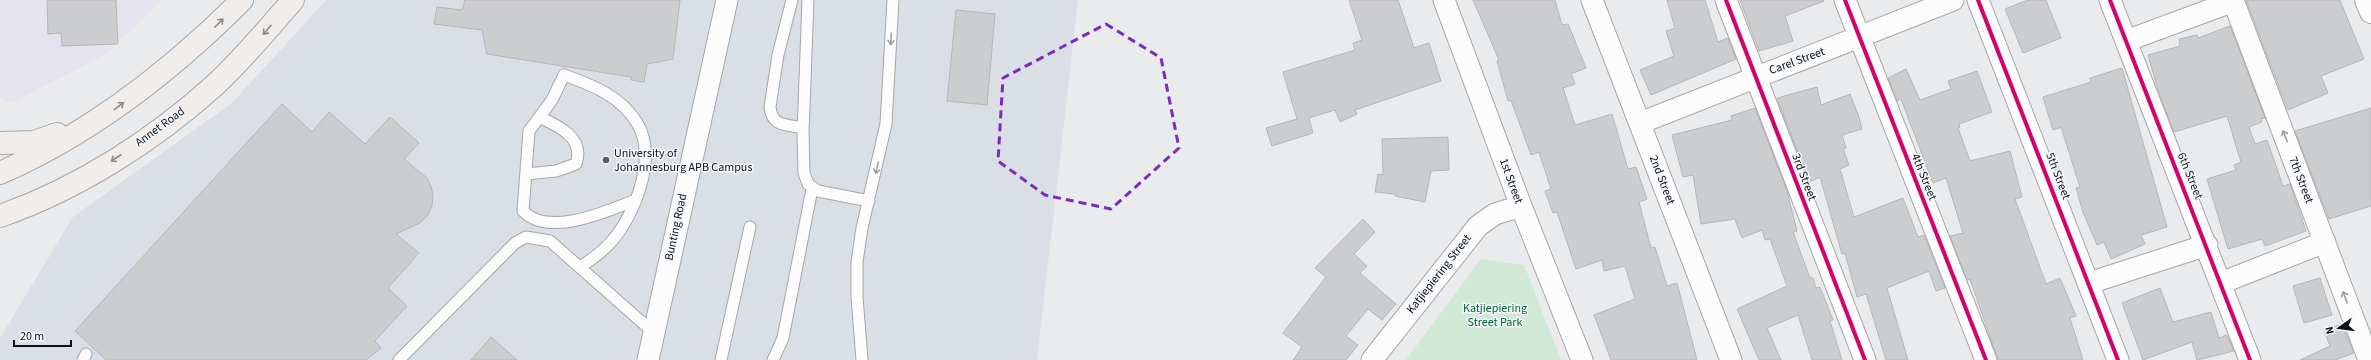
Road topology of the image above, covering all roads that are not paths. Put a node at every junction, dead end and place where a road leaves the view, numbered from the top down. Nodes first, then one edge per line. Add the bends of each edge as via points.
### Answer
1 (242, 0) edge
2 (293, 0) edge
3 (726, 0) edge
4 (792, 0) edge
5 (808, 0) edge
6 (893, 0) edge
7 (1444, 0) edge
8 (1592, 0) edge
9 (1726, 0) edge
10 (1845, 0) edge
11 (1953, 0) edge
12 (1978, 0) edge
13 (2110, 0) edge
14 (2234, 0) edge
15 (2366, 0) edge
16 (2371, 12) edge
17 (1859, 38) junction
18 (2126, 41) junction
19 (1755, 77) junction
20 (539, 117) junction
21 (100, 120) junction
22 (1640, 122) junction
23 (803, 128) junction
24 (0, 143) edge
25 (0, 174) edge
26 (526, 174) junction
27 (812, 189) junction
28 (44, 198) junction
29 (636, 200) junction
30 (869, 201) junction
31 (1521, 206) junction
32 (0, 216) edge
33 (750, 226) dead end
34 (0, 228) edge
35 (2325, 242) junction
36 (2207, 245) junction
37 (580, 267) junction
38 (2089, 283) junction
39 (2221, 283) junction
40 (653, 332) junction
41 (399, 360) edge
42 (648, 360) edge
43 (721, 360) edge
44 (773, 360) edge
45 (862, 360) edge
46 (1372, 360) edge
47 (1582, 360) edge
48 (1731, 360) edge
49 (1865, 360) edge
50 (1986, 360) edge
51 (2118, 360) edge
52 (2250, 360) edge
53 (2369, 360) edge

21 -> 1 main road via 174,64
2 -> 28 main road, Annet Road via 245,55 172,120 101,168
3 - 40 street, Bunting Road
4 - 23 lane via 778,55 770,116 776,122
5 - 23 lane
6 -> 30 lane via 886,124
7 - 31 street, 1st Street
8 - 22 street, 2nd Street
9 - 19 street, 3rd Street
10 - 17 street, 4th Street
11 - 17 street, Carel Street
12 - 38 street, 5th Street
13 - 18 street, 6th Street
14 - 18 street
35 -> 14 street, 7th Street
15 - 16 street
17 - 19 street, Carel Street
17 - 50 street, 4th Street
18 - 36 street, 6th Street
19 - 22 street, Carel Street
19 - 49 street, 3rd Street
20 - 26 lane via 529,131
20 - 26 lane via 571,134 579,156 576,164 556,171
20 - 29 lane via 552,100 564,76 602,90 615,100 637,123 642,135 644,166
21 - 24 main road via 34,142
21 - 25 main road
22 - 48 street, 2nd Street
23 - 27 lane via 804,173
26 - 29 lane via 523,211 534,220 552,223 583,219
27 - 30 lane
27 - 44 lane via 783,338
28 - 32 main road, Annet Road
28 - 34 main road
29 - 37 lane via 622,229 610,243
30 - 45 lane via 857,262
31 - 46 street, Katjiepiering Street via 1494,214 1478,226
31 - 47 street, 1st Street
33 - 43 lane
35 - 39 street
53 -> 35 street, 7th Street
36 - 38 street
36 - 39 street, 6th Street
37 - 40 lane
37 - 41 lane via 550,241 526,237 515,243
38 - 51 street, 5th Street
39 - 52 street, 6th Street
40 - 42 street, Bunting Road

